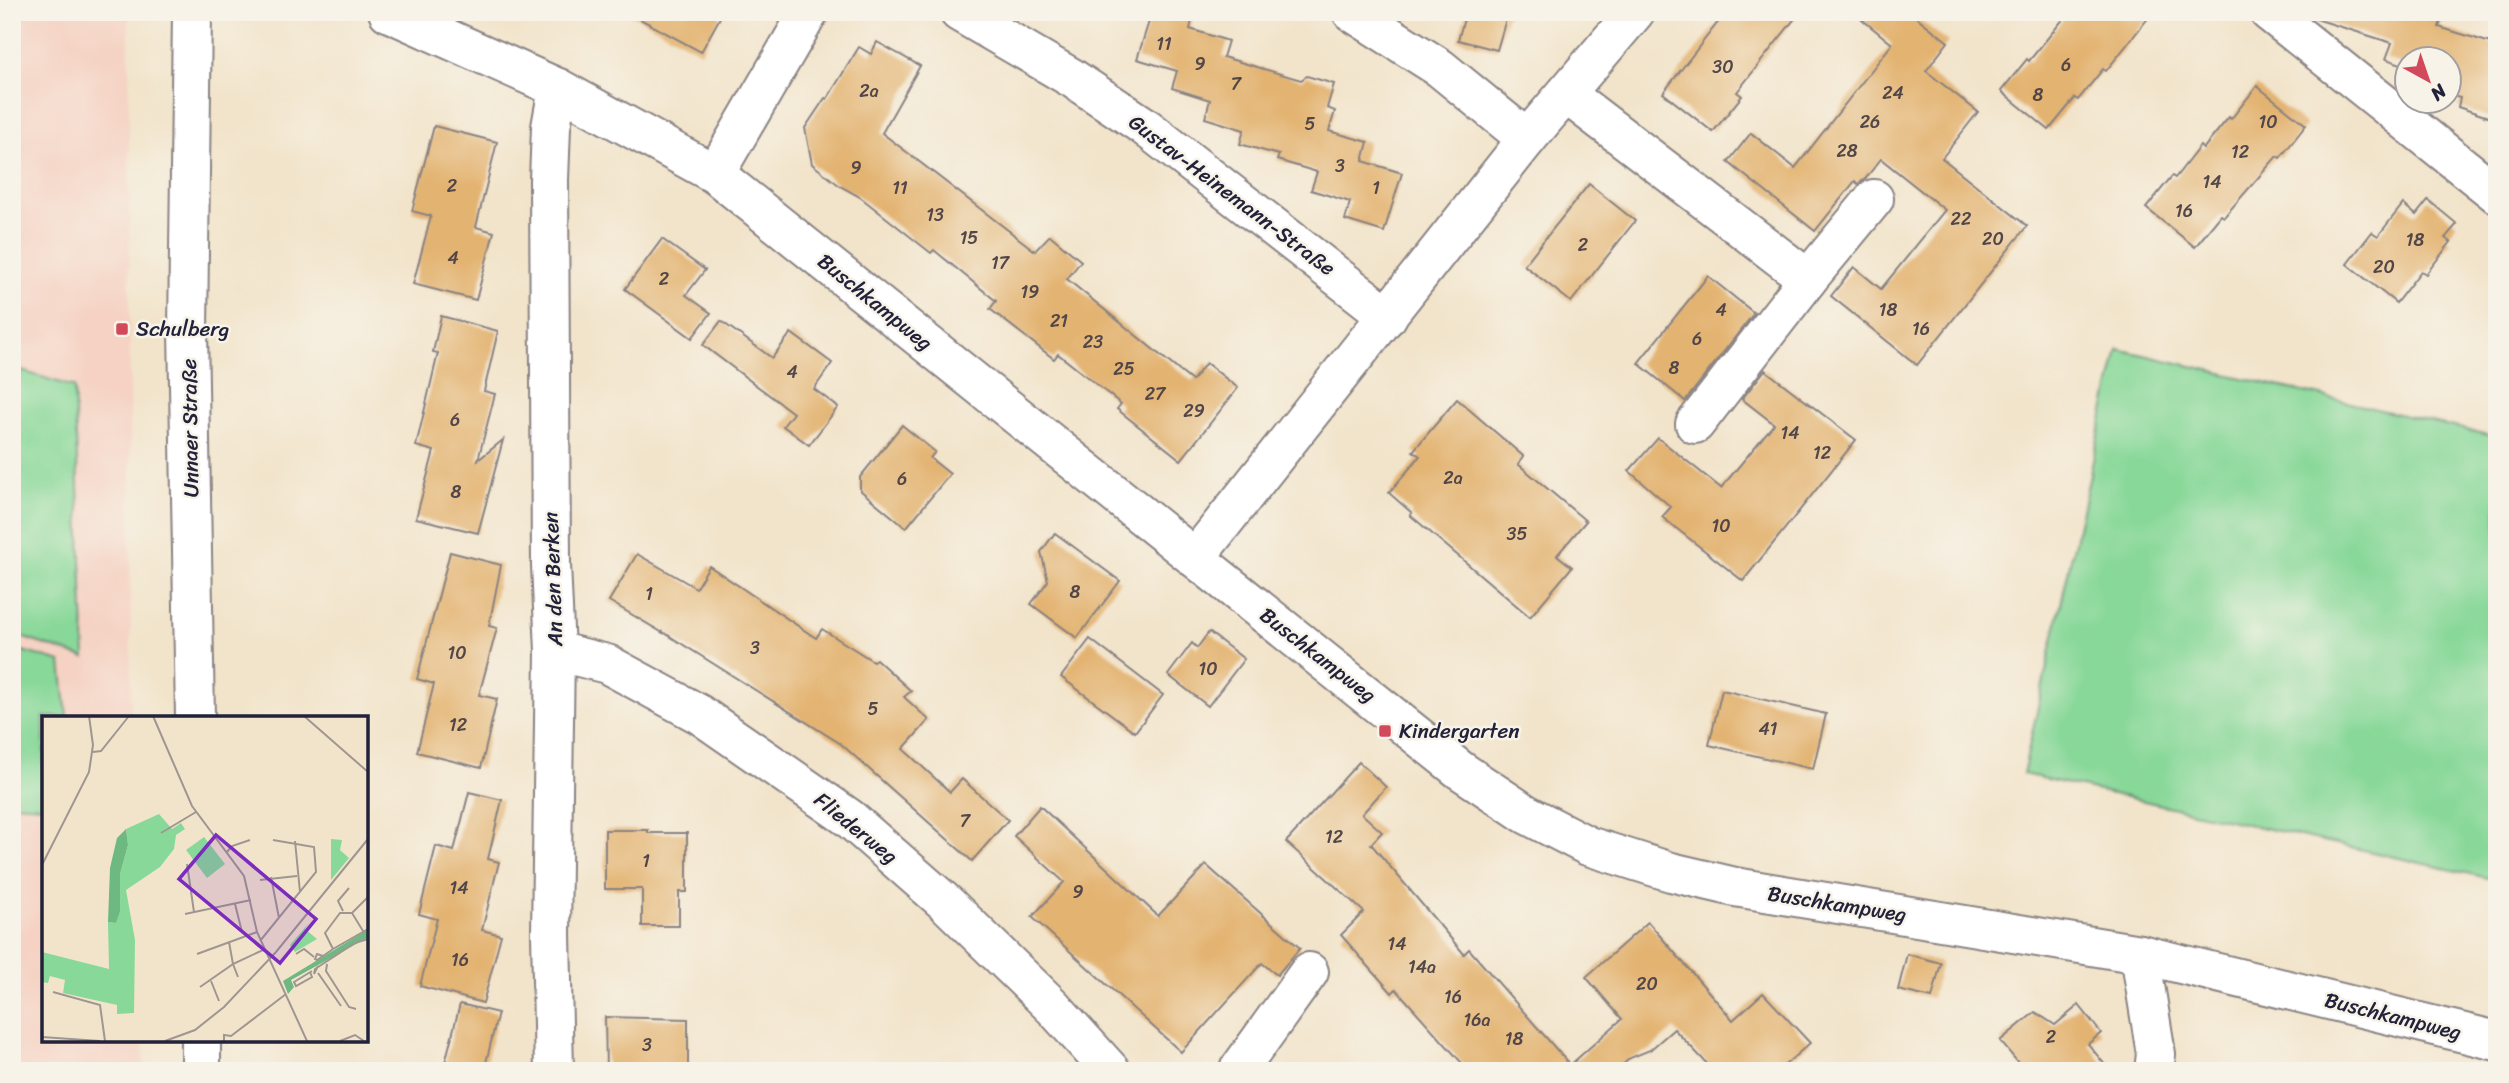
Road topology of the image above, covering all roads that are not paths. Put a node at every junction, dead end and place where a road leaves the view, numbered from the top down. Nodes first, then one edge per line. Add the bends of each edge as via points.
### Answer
1 (192, 12) edge
2 (388, 12) edge
3 (809, 12) edge
4 (959, 12) edge
5 (1352, 12) edge
6 (1634, 12) edge
7 (2269, 12) edge
8 (558, 88) junction
9 (1566, 94) junction
10 (1527, 139) junction
11 (715, 174) junction
12 (2497, 194) edge
13 (1874, 200) dead end
14 (1808, 279) junction
15 (1388, 316) junction
16 (1695, 424) dead end
17 (1195, 558) junction
18 (555, 651) junction
19 (195, 716) edge
20 (2140, 954) junction
21 (1309, 972) dead end
22 (201, 1041) edge
23 (2497, 1041) edge
24 (201, 1071) edge
25 (554, 1071) edge
26 (1111, 1071) edge
27 (1238, 1071) edge
28 (2154, 1071) edge

1 - 19 street, Unnaer Straße via 188,330
2 - 8 street, Buschkampweg
3 - 11 street
4 - 15 street, Gustav-Heinemann-Straße via 1072,78 1144,127
5 - 10 street via 1440,68
6 - 9 street
7 - 12 street
8 - 11 street, Buschkampweg
8 - 18 street, An den Berken via 549,180
9 - 10 street
9 - 14 street
10 - 15 street
11 - 17 street, Buschkampweg
13 - 14 street
14 - 16 street
15 - 17 street
17 - 20 street, Buschkampweg via 1460,770 1526,814 1588,846 1735,887
18 - 25 street, An den Berken
18 - 26 street, Fliederweg via 607,664 699,714 849,818 947,904
20 - 23 street, Buschkampweg
20 - 28 street via 2156,1054
21 - 27 street
22 - 24 street

